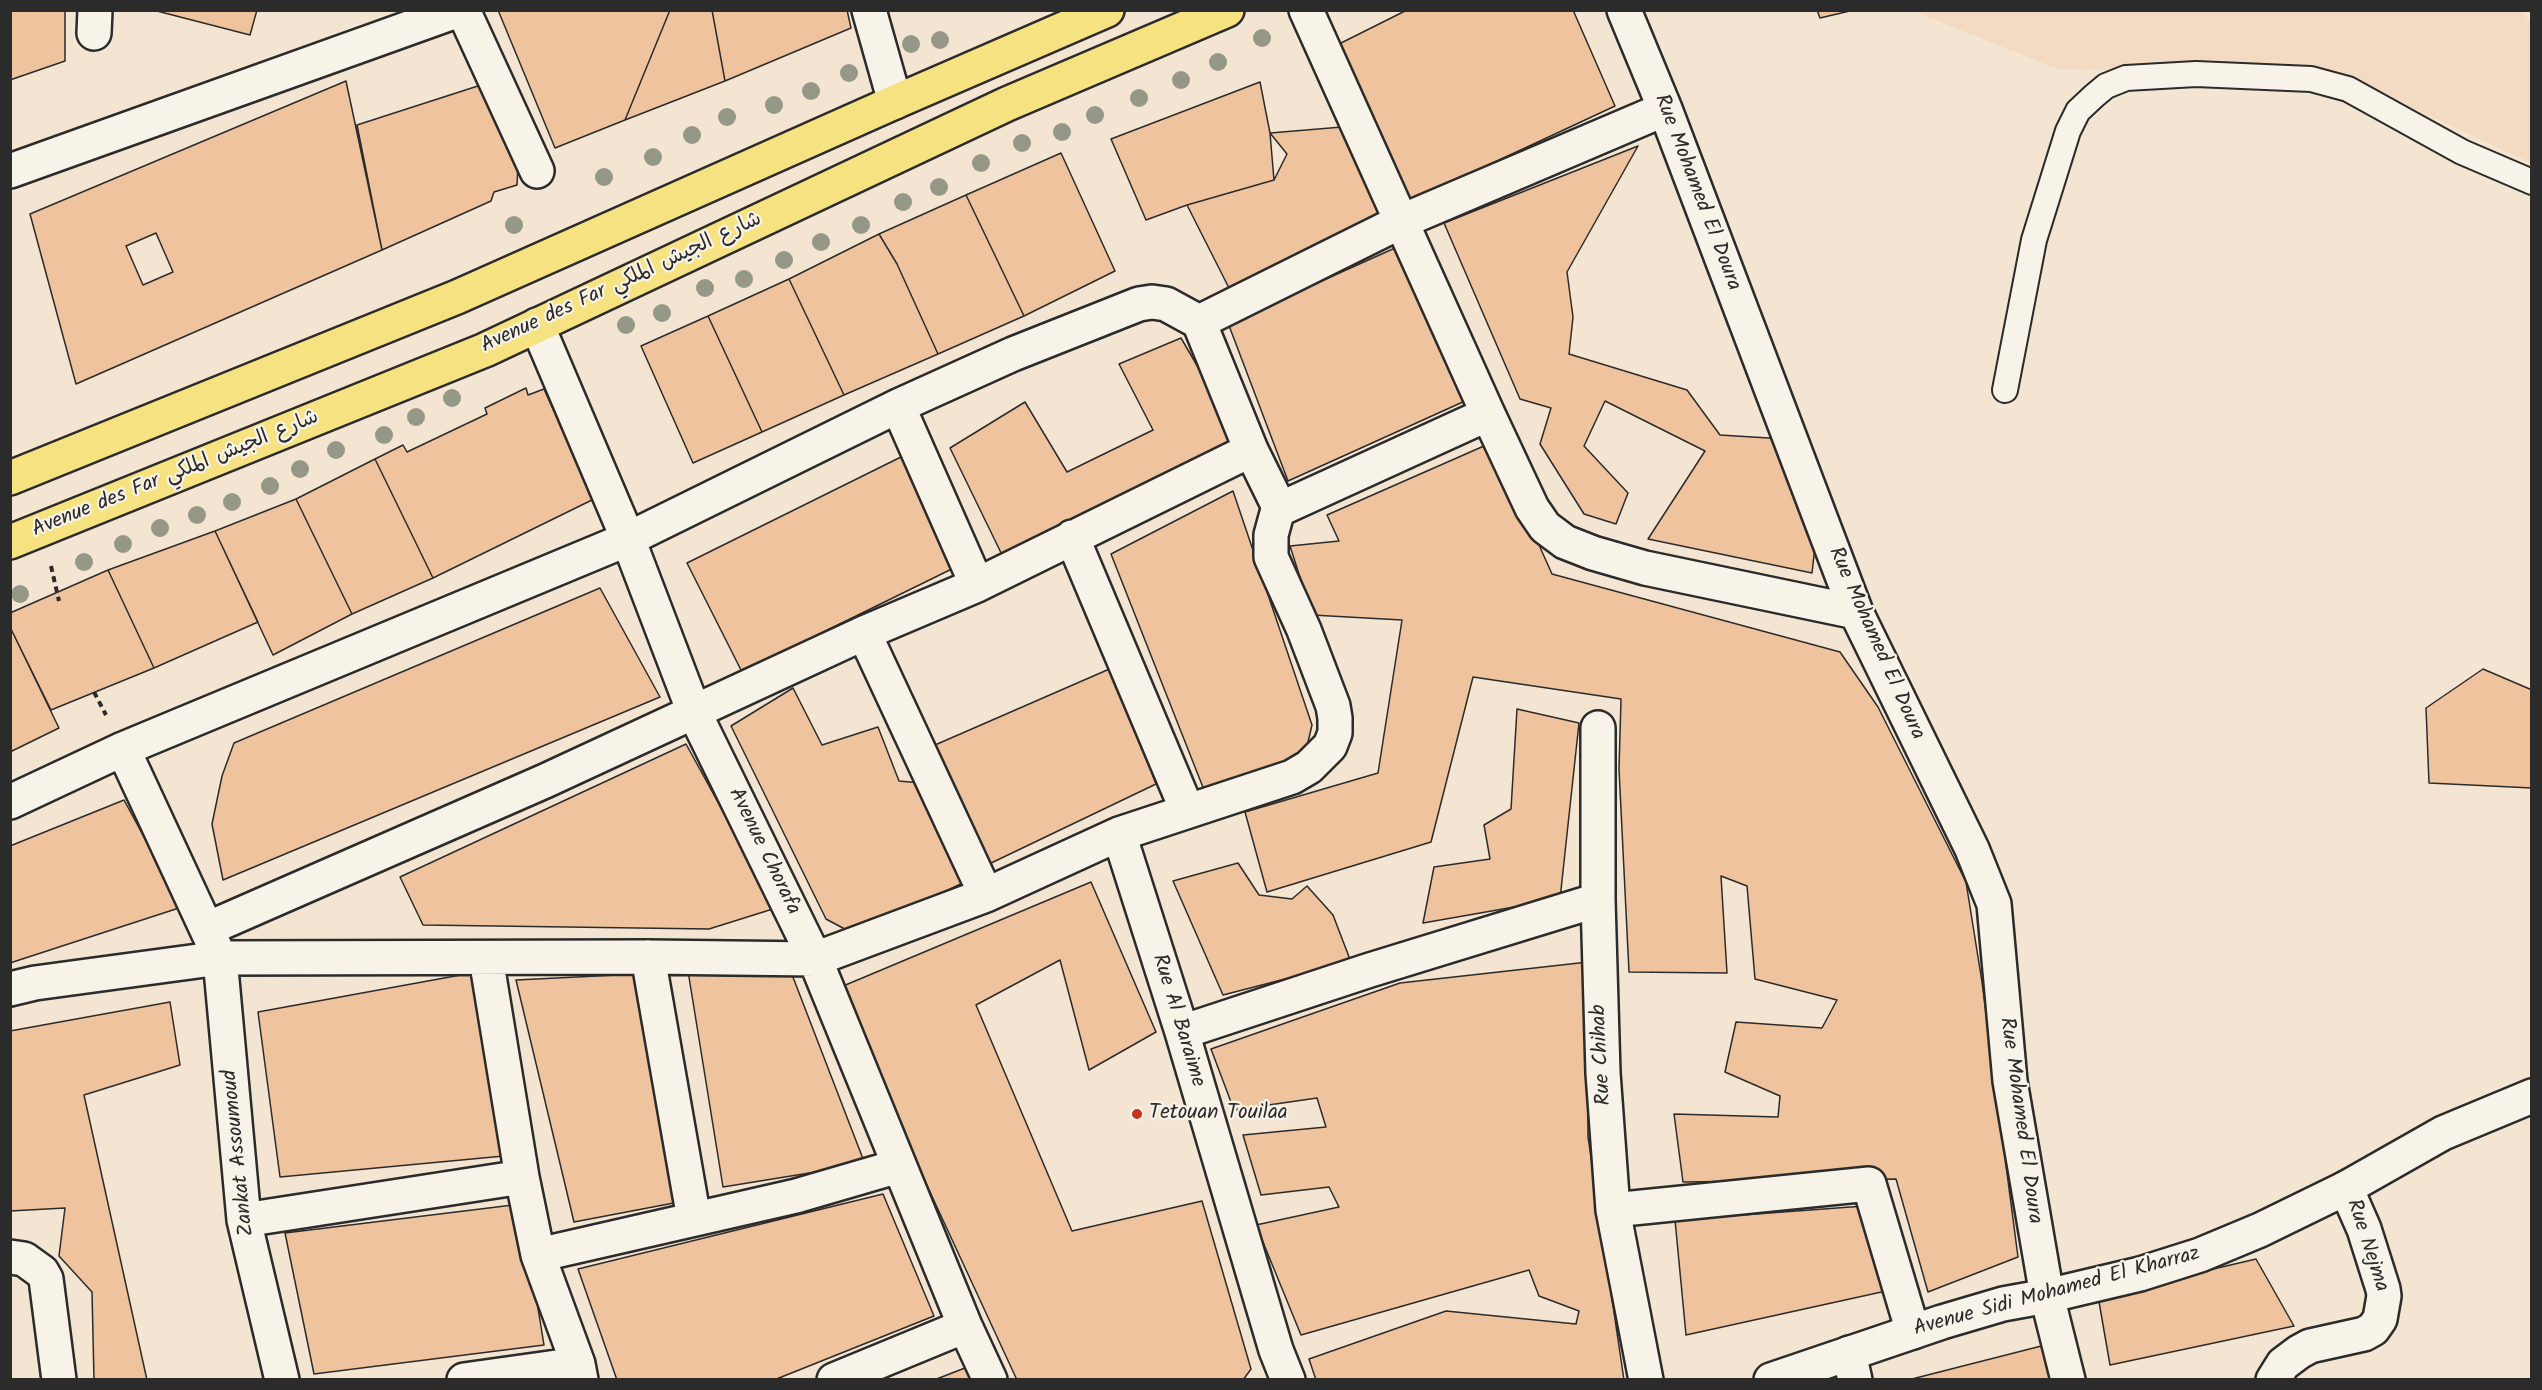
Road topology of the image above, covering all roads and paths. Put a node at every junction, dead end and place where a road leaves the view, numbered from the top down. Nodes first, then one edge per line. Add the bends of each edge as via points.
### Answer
1 (461, 10) edge
2 (869, 10) edge
3 (1107, 10) edge
4 (1227, 10) edge
5 (1306, 10) edge
6 (1624, 10) edge
7 (895, 102) junction
8 (1665, 109) junction
9 (10, 171) edge
10 (537, 171) dead end
11 (2532, 182) edge
12 (1400, 222) junction
13 (1199, 322) junction
14 (537, 325) junction
15 (2005, 390) dead end
16 (898, 406) junction
17 (1488, 414) junction
18 (1251, 450) junction
19 (10, 478) edge
20 (1280, 509) junction
21 (1072, 537) junction
22 (628, 539) junction
23 (10, 542) edge
24 (977, 585) junction
25 (1856, 612) junction
26 (864, 633) junction
27 (694, 712) junction
28 (1598, 728) dead end
29 (123, 749) junction
30 (10, 802) edge
31 (1187, 810) junction
32 (1119, 834) junction
33 (986, 895) junction
34 (1598, 900) junction
35 (207, 929) junction
36 (648, 957) junction
37 (220, 958) junction
38 (486, 958) junction
39 (815, 959) junction
40 (10, 989) edge
41 (1182, 1032) junction
42 (2532, 1096) edge
43 (899, 1166) junction
44 (522, 1177) junction
45 (2346, 1188) junction
46 (1613, 1210) junction
47 (694, 1219) junction
48 (244, 1220) junction
49 (538, 1255) junction
50 (10, 1257) edge
51 (2047, 1296) junction
52 (965, 1326) junction
53 (1913, 1332) junction
54 (1852, 1366) edge
55 (580, 1372) edge
56 (55, 1379) edge
57 (282, 1380) edge
58 (464, 1380) edge
59 (834, 1380) edge
60 (990, 1380) edge
61 (1288, 1380) edge
62 (1647, 1380) edge
63 (1771, 1380) edge
64 (2068, 1380) edge
65 (2273, 1380) edge

1 - 9 street
1 - 10 street
2 - 7 street
3 - 7 main road
4 - 14 main road, Avenue des Far شارع الجيش الملكي via 1007,104
5 - 12 street
6 - 8 street, Rue Mohamed El Doura
7 - 19 main road via 457,297
8 - 12 street
8 - 25 street, Rue Mohamed El Doura
11 - 15 lane via 2462,152 2348,89 2311,79 2196,74 2126,78 2094,96 2078,111 2068,131 2034,240
12 - 13 street
12 - 17 street
13 - 16 street via 1166,304 1139,304 1013,354
13 - 18 street
14 - 22 street, Avenue Chorafa
14 - 23 main road, Avenue des Far شارع الجيش الملكي via 485,350
16 - 22 street
16 - 24 street
17 - 20 street
17 - 25 street via 1532,508 1545,527 1566,542 1645,568
18 - 20 street
18 - 21 street
20 - 31 street via 1269,546 1333,706 1333,740 1323,756 1292,777
21 - 24 street
21 - 31 street
22 - 27 street, Avenue Chorafa
22 - 29 street
24 - 26 street
25 - 51 street, Rue Mohamed El Doura via 1972,849 1994,904 2010,1082
26 - 27 street
26 - 33 street
27 - 35 street
27 - 39 street, Avenue Chorafa
28 - 34 street, Rue Chihab
29 - 30 street
29 - 35 street, Zankat Assoumoud
31 - 32 street
32 - 33 street
32 - 41 street, Rue Al Baraime
33 - 39 street
34 - 41 street
34 - 46 street, Rue Chihab via 1603,1073
35 - 37 street, Zankat Assoumoud
36 - 38 street
36 - 39 street
36 - 47 street
37 - 38 street
37 - 40 street
37 - 48 street, Zankat Assoumoud
38 - 44 street
39 - 43 street, Avenue Chorafa
41 - 61 street, Rue Al Baraime
42 - 45 street, Avenue Sidi Mohamed El Kharraz via 2443,1133
43 - 47 street via 796,1196
43 - 52 street, Avenue Chorafa
44 - 48 street
44 - 49 street
45 - 51 street, Avenue Sidi Mohamed El Kharraz via 2200,1255
45 - 65 street, Rue Nejma via 2364,1228 2383,1288 2380,1319 2364,1334 2299,1352 2283,1364
46 - 53 street via 1869,1184
46 - 62 street, Rue Chihab
47 - 49 street
48 - 57 street, Zankat Assoumoud
49 - 55 street
50 - 56 street via 24,1259 46,1279
51 - 53 street, Avenue Sidi Mohamed El Kharraz via 2003,1304
51 - 64 street, Rue Mohamed El Doura
52 - 59 street
52 - 60 street, Avenue Chorafa
53 - 54 street, Avenue Sidi Mohamed El Kharraz
54 - 63 street, Avenue Sidi Mohamed El Kharraz
55 - 58 street

